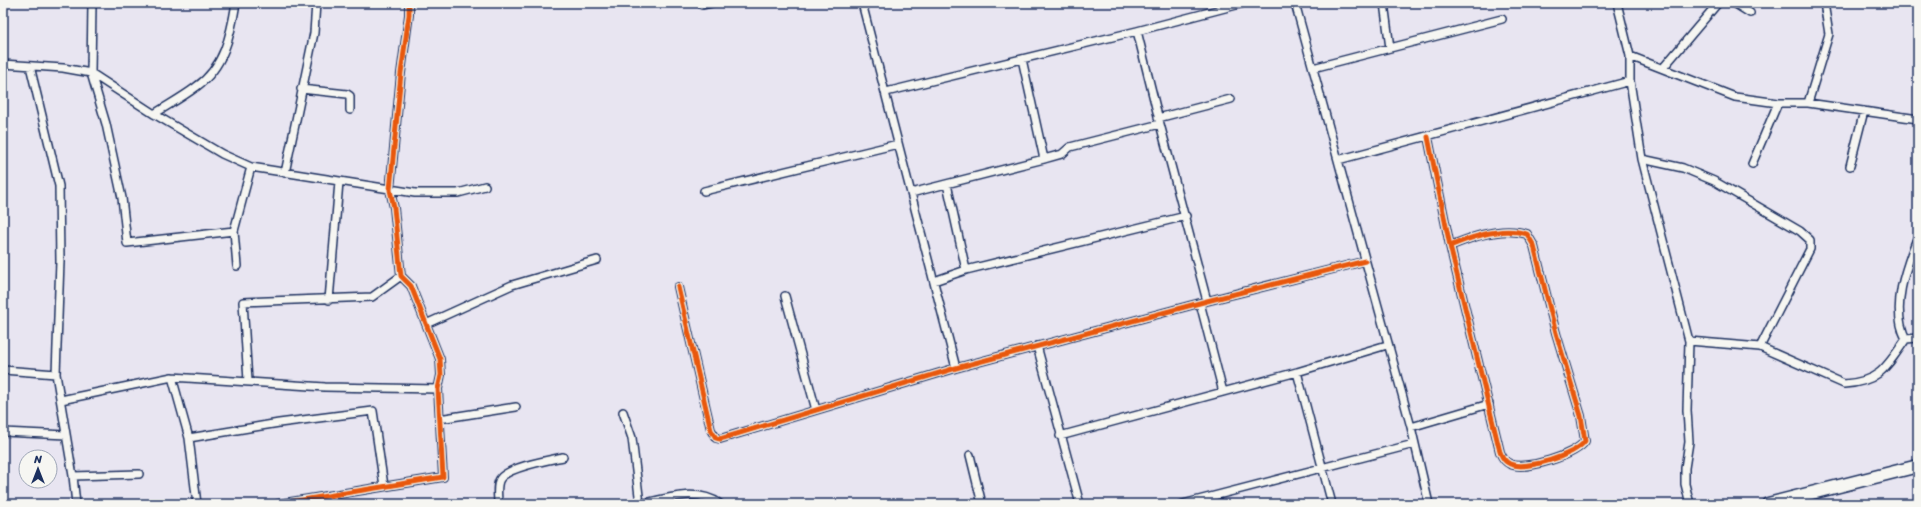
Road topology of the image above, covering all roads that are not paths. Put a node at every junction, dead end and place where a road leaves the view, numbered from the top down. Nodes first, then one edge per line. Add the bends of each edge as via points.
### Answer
1 (92, 3) edge
2 (236, 3) edge
3 (316, 3) edge
4 (409, 3) edge
5 (711, 3) edge
6 (862, 3) edge
7 (1212, 3) edge
8 (1244, 3) edge
9 (1295, 3) edge
10 (1384, 3) edge
11 (1617, 3) edge
12 (1718, 3) edge
13 (1734, 3) edge
14 (1824, 3) edge
15 (702, 5) dead end
16 (1214, 11) junction
17 (1750, 13) dead end
18 (1502, 19) dead end
19 (1137, 31) junction
20 (1390, 48) junction
21 (1630, 56) junction
22 (1022, 59) junction
23 (3, 64) edge
24 (30, 66) junction
25 (1313, 68) junction
26 (1663, 68) junction
27 (91, 73) junction
28 (1630, 81) junction
29 (301, 89) junction
30 (886, 92) junction
31 (1231, 99) dead end
32 (1778, 102) junction
33 (1808, 103) junction
34 (350, 110) dead end
35 (1864, 111) junction
36 (154, 114) junction
37 (1918, 119) edge
38 (1159, 121) junction
39 (1428, 137) junction
40 (898, 144) junction
41 (1044, 159) junction
42 (1642, 159) junction
43 (1338, 160) junction
44 (1752, 164) dead end
45 (1850, 166) dead end
46 (251, 167) junction
47 (284, 172) junction
48 (339, 182) junction
49 (947, 184) junction
50 (485, 186) dead end
51 (390, 190) junction
52 (704, 191) dead end
53 (911, 193) junction
54 (1186, 216) junction
55 (234, 231) junction
56 (1918, 236) edge
57 (1450, 246) junction
58 (1914, 252) edge
59 (597, 260) dead end
60 (1365, 261) junction
61 (237, 266) dead end
62 (966, 270) junction
63 (401, 276) junction
64 (934, 281) junction
65 (678, 287) dead end
66 (785, 296) dead end
67 (329, 300) junction
68 (1204, 302) junction
69 (426, 324) junction
70 (1918, 338) edge
71 (1906, 339) junction
72 (1689, 341) junction
73 (1387, 345) junction
74 (1037, 346) junction
75 (1760, 347) junction
76 (956, 368) junction
77 (3, 370) edge
78 (1298, 372) junction
79 (56, 374) junction
80 (172, 377) junction
81 (248, 381) junction
82 (438, 388) junction
83 (1223, 392) junction
84 (61, 400) junction
85 (1489, 404) junction
86 (516, 407) dead end
87 (816, 410) junction
88 (623, 412) dead end
89 (440, 419) junction
90 (1411, 427) junction
91 (3, 432) edge
92 (66, 435) junction
93 (1060, 436) junction
94 (189, 438) junction
95 (1414, 444) junction
96 (970, 455) dead end
97 (563, 457) dead end
98 (1918, 466) edge
99 (1321, 468) junction
100 (139, 474) dead end
101 (73, 476) junction
102 (384, 486) junction
103 (76, 504) edge
104 (197, 504) edge
105 (278, 504) edge
106 (498, 504) edge
107 (641, 504) edge
108 (720, 504) edge
109 (982, 504) edge
110 (1080, 504) edge
111 (1183, 504) edge
112 (1332, 504) edge
113 (1429, 504) edge
114 (1690, 504) edge
115 (1768, 504) edge

1 - 27 street
2 - 36 street via 227,45 216,68 197,87
3 - 29 street via 314,33
4 - 51 street
5 - 15 street
6 - 30 street
7 - 16 street
8 - 16 street
9 - 25 street
10 - 20 street
11 - 21 street
12 - 26 street
13 - 17 street
14 - 33 street via 1829,34
16 - 19 street
18 - 20 street
19 - 22 street
19 - 38 street
20 - 25 street
21 - 26 street
21 - 28 street
22 - 30 street
22 - 41 street
23 - 24 street
24 - 27 street
24 - 79 street via 59,186 60,261
25 - 43 street
26 - 32 street via 1736,98
27 - 36 street
27 - 55 street via 106,124 122,198 127,243
28 - 39 street
28 - 42 street
29 - 34 street via 347,94 350,96
29 - 47 street
30 - 40 street
31 - 38 street
32 - 33 street
32 - 44 street
33 - 35 street
35 - 37 street
35 - 45 street
36 - 46 street via 222,154
38 - 41 street via 1070,147 1062,154
38 - 54 street
39 - 43 street
39 - 57 street
40 - 52 street
40 - 53 street
41 - 49 street
42 - 72 street
42 - 75 street via 1683,168 1714,181 1800,231 1810,240 1810,249
43 - 60 street
46 - 47 street
46 - 55 street
47 - 48 street
48 - 51 street
48 - 67 street
49 - 53 street
49 - 62 street
50 - 51 street via 458,193
51 - 63 street
53 - 64 street
54 - 62 street
54 - 68 street
55 - 61 street
56 - 58 street
57 - 85 street
57 - 85 street via 1483,234 1513,231 1527,234 1534,246 1581,416 1585,441 1581,448 1541,463 1508,463 1500,452
58 - 71 street via 1901,293 1900,322
59 - 69 street via 512,285
60 - 68 street
60 - 73 street
62 - 64 street
63 - 67 street via 372,297
63 - 69 street via 411,286
64 - 76 street
65 - 87 street via 711,430 716,438 720,439
66 - 87 street
67 - 81 street via 243,302
68 - 74 street
68 - 83 street
69 - 82 street via 440,359 442,375
70 - 71 street
71 - 75 street via 1884,370 1866,380 1844,384
72 - 75 street
72 - 114 street via 1689,442 1684,468
73 - 78 street
73 - 90 street
74 - 76 street
74 - 93 street
76 - 87 street
77 - 79 street
78 - 83 street
78 - 99 street
79 - 84 street
80 - 81 street
80 - 84 street
80 - 94 street
81 - 82 street via 326,387
82 - 89 street
83 - 93 street
84 - 92 street
85 - 90 street
86 - 89 street
88 - 107 street via 632,438
89 - 102 street via 443,477
90 - 95 street
91 - 92 street
92 - 101 street
93 - 110 street
94 - 102 street via 280,423 373,412
94 - 104 street
95 - 99 street
95 - 113 street
96 - 109 street
97 - 106 street via 509,471 500,479
98 - 115 highway
99 - 111 street
99 - 112 street
100 - 101 street
101 - 103 street
102 - 105 street
107 - 108 street via 673,497 702,495

